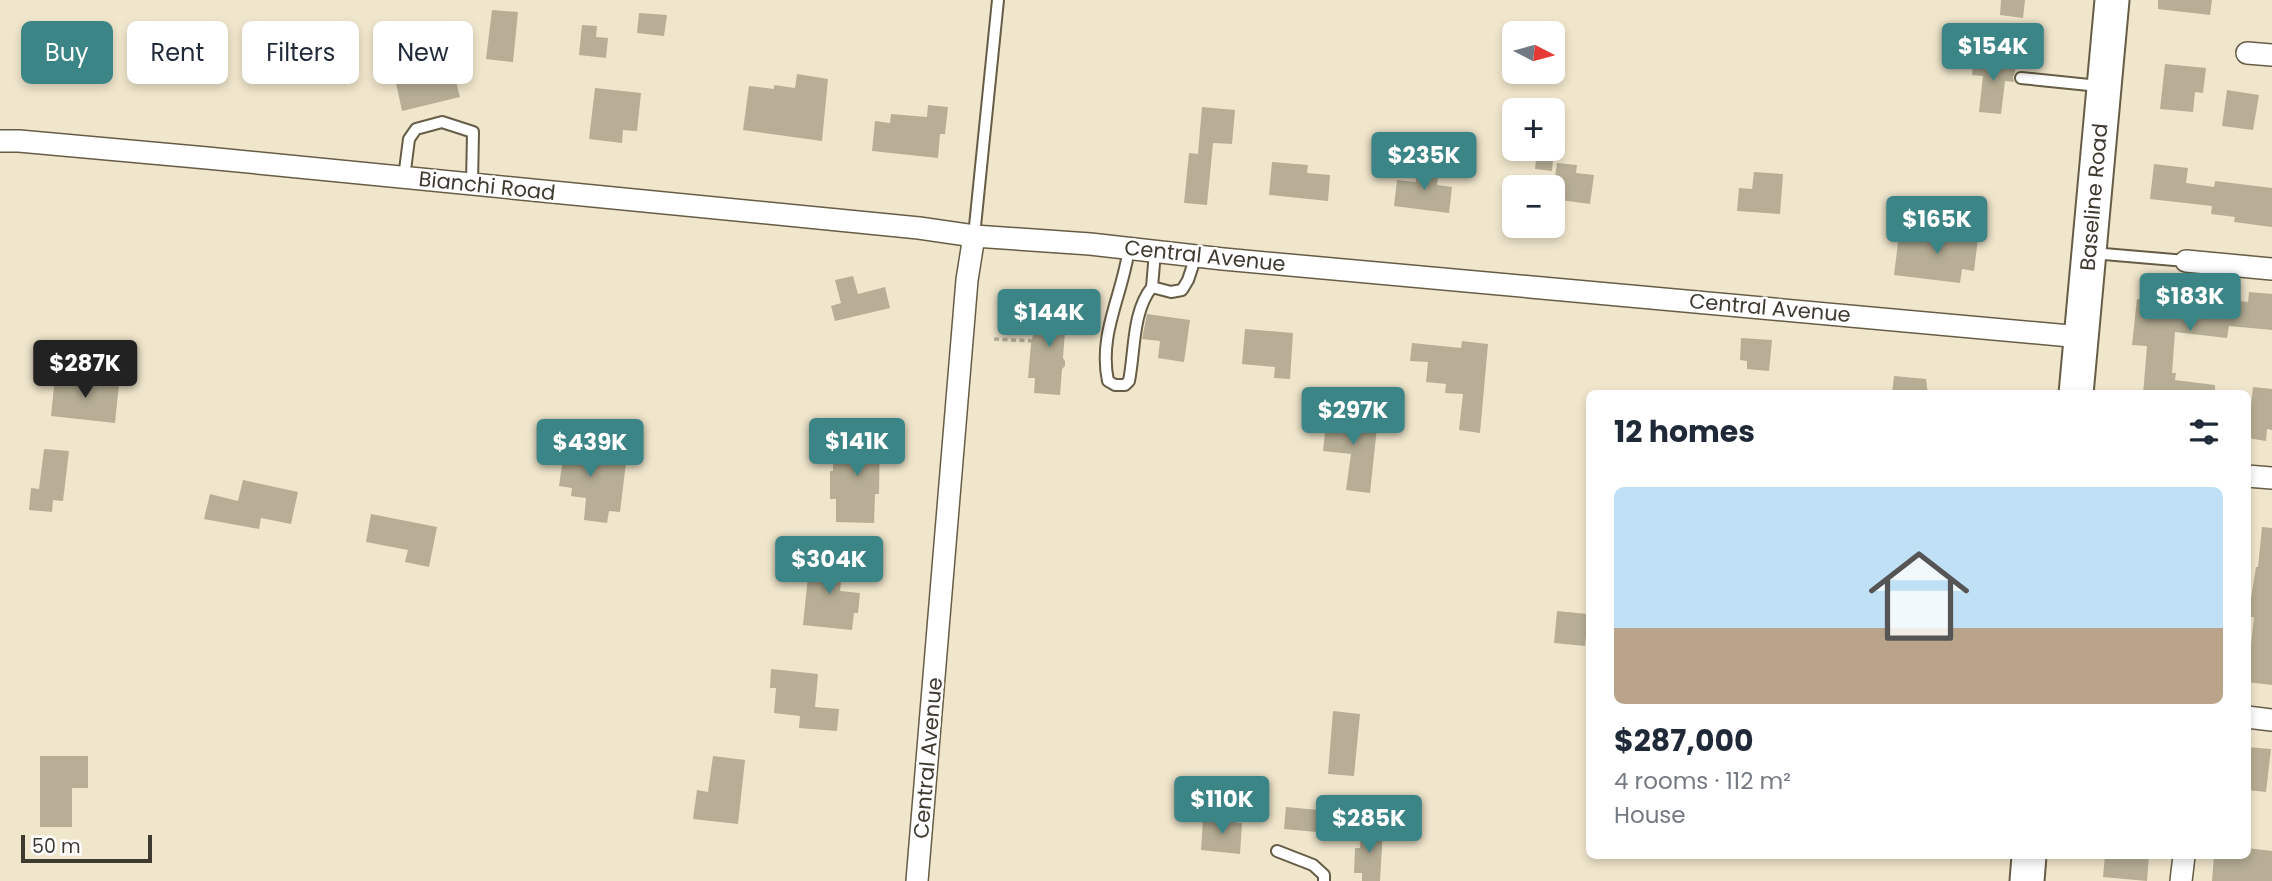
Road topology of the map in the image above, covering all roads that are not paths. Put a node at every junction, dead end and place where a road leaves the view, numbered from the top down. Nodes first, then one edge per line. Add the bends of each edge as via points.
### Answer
1 (998, 0) edge
2 (2107, 1) edge
3 (2248, 53) dead end
4 (2272, 55) edge
5 (2021, 78) dead end
6 (2104, 87) junction
7 (0, 141) edge
8 (404, 178) junction
9 (472, 184) junction
10 (974, 236) junction
11 (1129, 248) junction
12 (1155, 252) junction
13 (2089, 253) junction
14 (1196, 256) junction
15 (2186, 261) joint
16 (2272, 269) edge
17 (1152, 287) junction
18 (2081, 337) junction
19 (2076, 390) edge
20 (2251, 476) edge
21 (2272, 478) edge
22 (2251, 717) edge
23 (2272, 720) edge
24 (1277, 851) dead end
25 (2029, 859) edge
26 (2184, 859) edge
27 (917, 881) edge
28 (1324, 881) edge
29 (2027, 881) edge
30 (2181, 881) edge

1 - 10 lane
2 - 6 main road, Baseline Road
3 - 4 street
5 - 6 lane
6 - 13 main road, Baseline Road
7 - 8 street, Bianchi Road
8 - 9 street, Bianchi Road
8 - 9 lane via 409,139 416,129 442,122 473,132
9 - 10 street, Bianchi Road
10 - 11 street, Central Avenue
10 - 27 street, Central Avenue
11 - 12 street, Central Avenue
11 - 17 lane via 1105,353 1108,382 1115,385 1129,381 1139,311
12 - 14 street, Central Avenue
12 - 17 lane
13 - 15 lane
13 - 18 main road, Baseline Road
14 - 17 lane via 1182,290
14 - 18 street, Central Avenue
15 - 16 street
18 - 19 main road, Baseline Road
20 - 21 street
22 - 23 street
24 - 28 lane via 1314,865
25 - 29 main road
26 - 30 street

